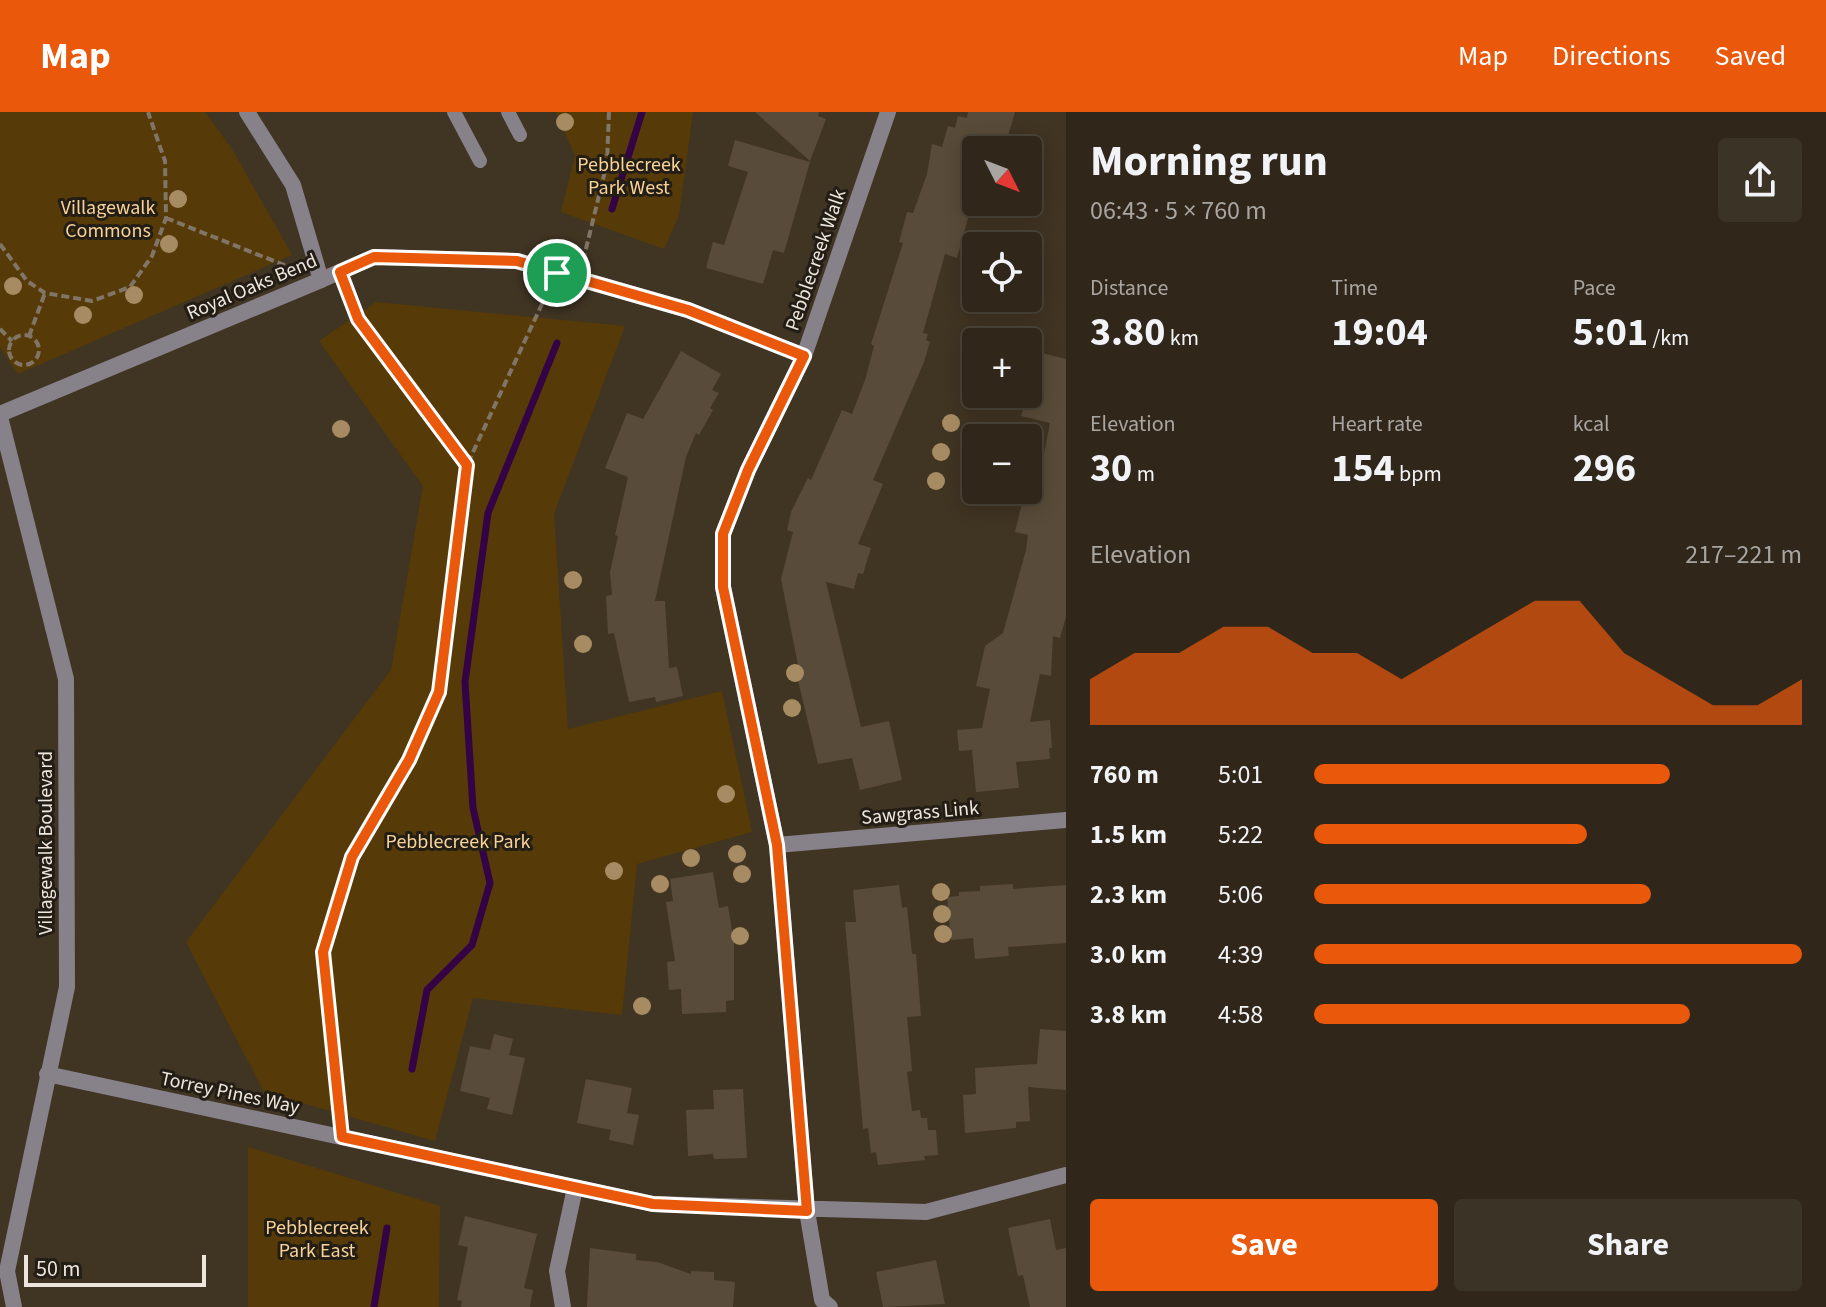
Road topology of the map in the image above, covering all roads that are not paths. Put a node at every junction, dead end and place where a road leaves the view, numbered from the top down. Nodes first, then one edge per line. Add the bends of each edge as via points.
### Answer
1 (247, 112) edge
2 (454, 112) edge
3 (508, 112) edge
4 (888, 112) edge
5 (520, 135) dead end
6 (480, 161) dead end
7 (321, 280) junction
8 (804, 356) junction
9 (0, 416) edge
10 (1066, 820) edge
11 (777, 845) junction
12 (47, 1074) junction
13 (1066, 1175) edge
14 (575, 1188) junction
15 (807, 1211) junction
16 (4, 1275) edge
17 (14, 1307) edge
18 (563, 1307) edge
19 (830, 1307) edge

1 - 7 street via 293,185
2 - 6 lane
3 - 5 lane
4 - 8 street, Pebblecreek Walk
7 - 8 street, Royal Oaks Bend via 374,257 517,261 688,310
7 - 9 street, Royal Oaks Bend
8 - 11 street, Pebblecreek Walk via 723,534 723,587
9 - 12 street, Villagewalk Boulevard via 66,679 67,987
10 - 11 street, Sawgrass Link
11 - 15 street, Pebblecreek Walk
12 - 14 street, Torrey Pines Way
12 - 16 street, Villagewalk Boulevard
13 - 15 street, Torrey Pines Way via 926,1212
14 - 15 street, Torrey Pines Way via 653,1204
14 - 18 street via 557,1271
15 - 19 street, Pebblecreek Walk via 822,1300
16 - 17 street, Villagewalk Boulevard

